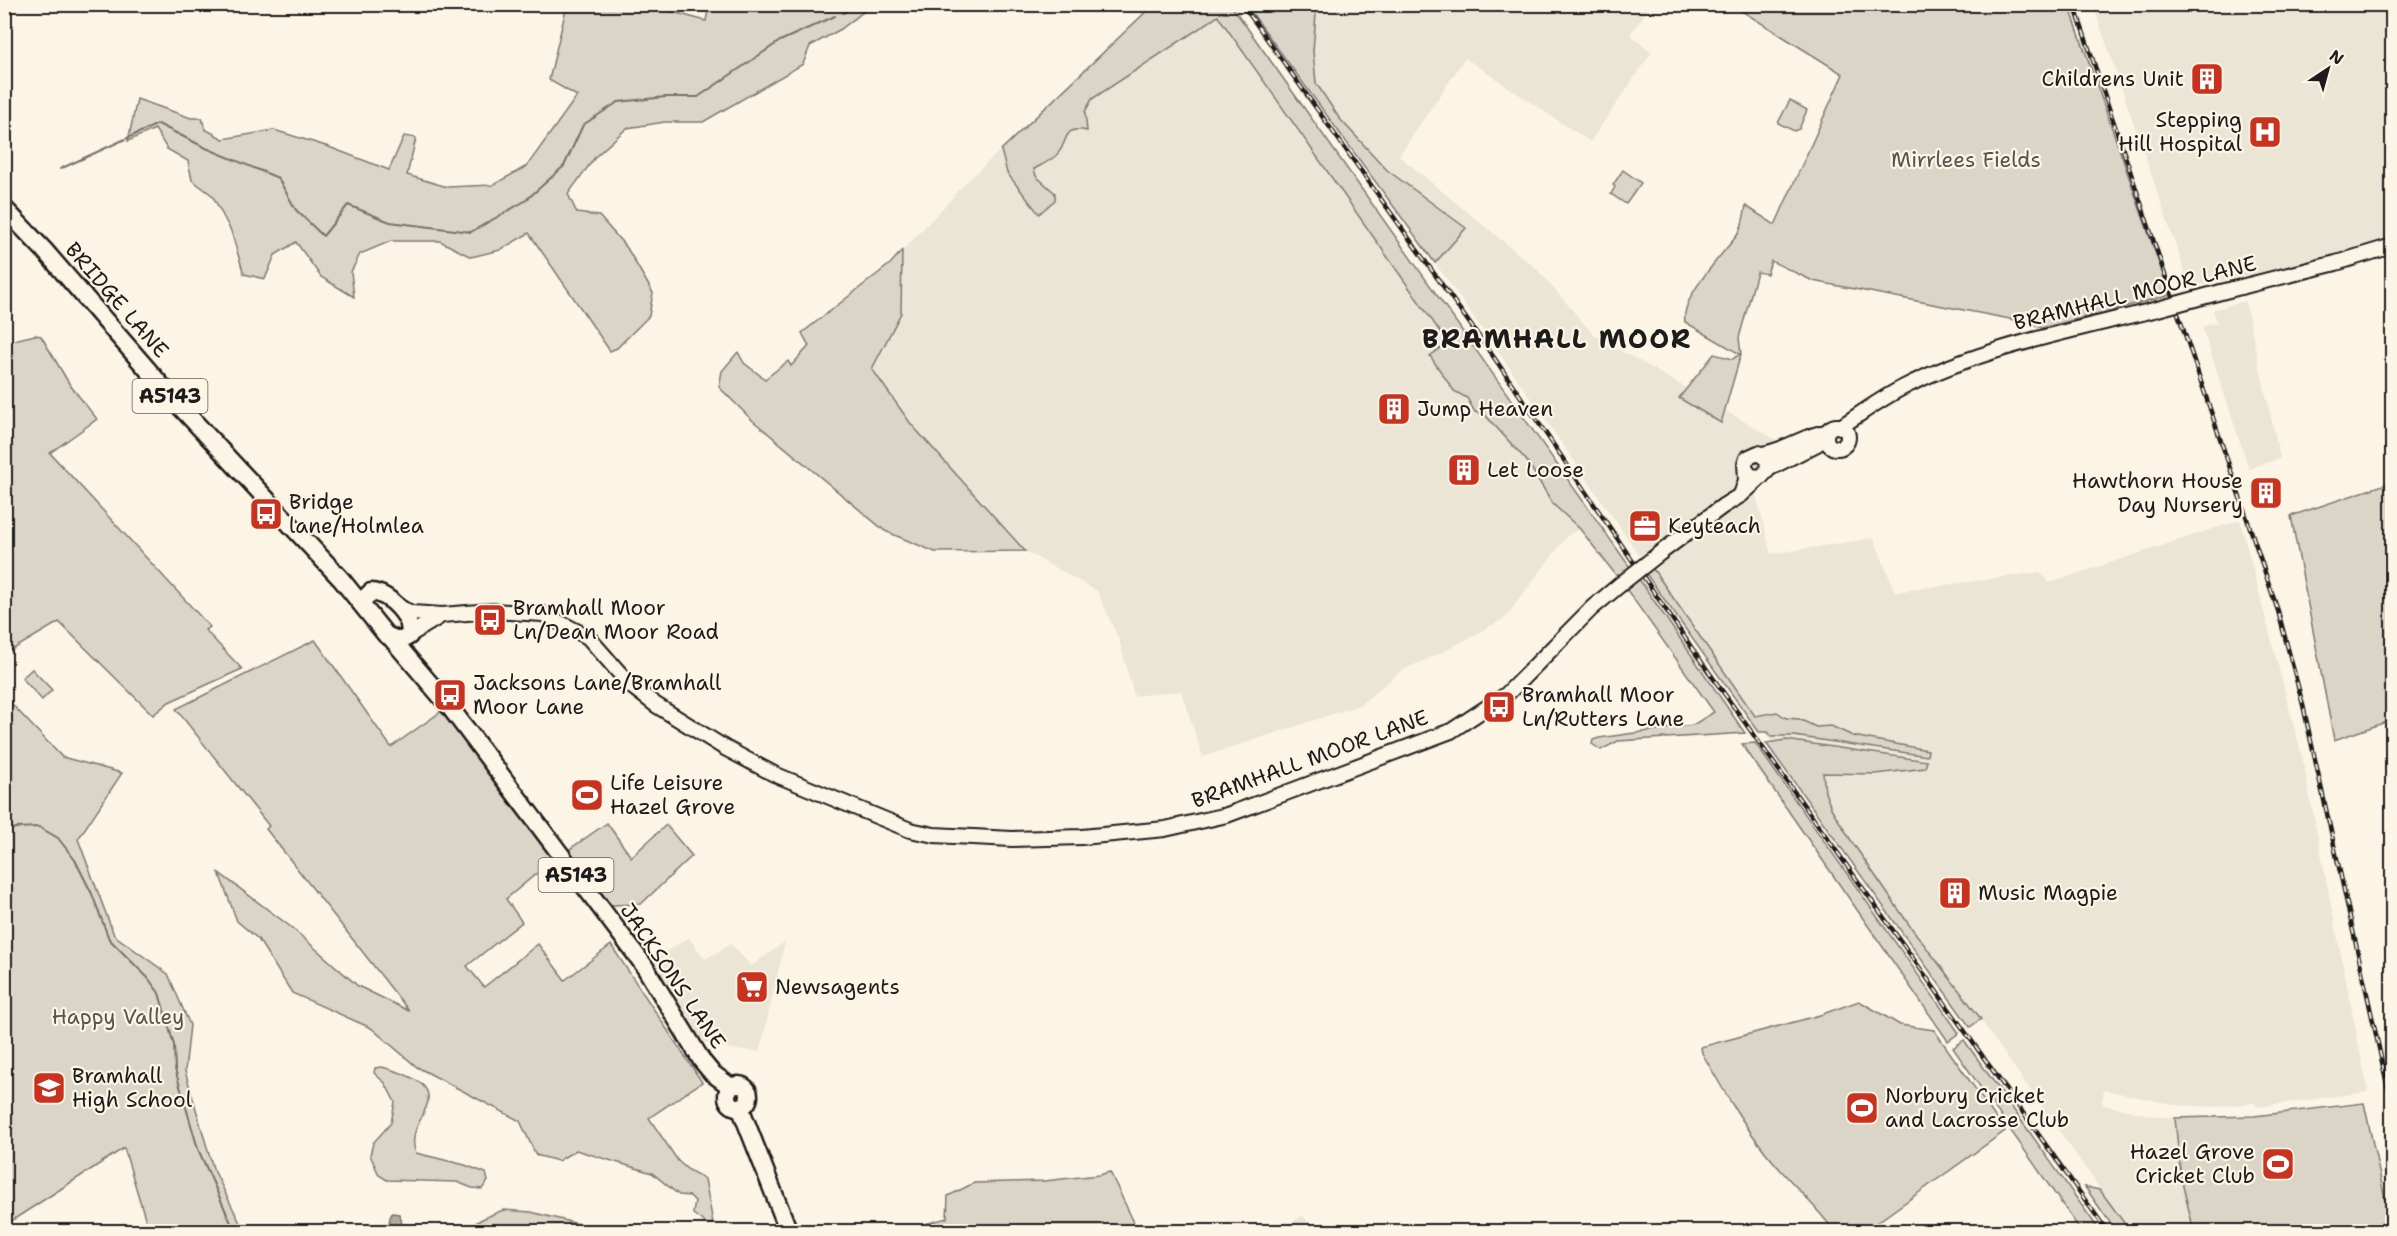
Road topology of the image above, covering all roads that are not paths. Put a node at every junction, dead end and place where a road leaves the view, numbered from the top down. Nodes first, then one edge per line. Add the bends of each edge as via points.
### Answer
1 (4, 208) edge
2 (2392, 246) edge
3 (1836, 434) junction
4 (1762, 454) junction
5 (1746, 470) junction
6 (1765, 473) junction
7 (1741, 495) junction
8 (366, 599) junction
9 (396, 606) junction
10 (442, 615) junction
11 (410, 635) junction
12 (392, 639) junction
13 (453, 712) junction
14 (789, 1232) edge

1 - 8 main road, BRIDGE LANE / A5143 via 174,400 341,579
2 - 3 street, BRAMHALL MOOR LANE, bridge via 1980,356 1905,386 1859,424
3 - 4 street via 1809,436
3 - 6 street, BRAMHALL MOOR LANE via 1802,449
4 - 5 street via 1754,453 1747,458
4 - 6 street via 1768,460
5 - 6 street via 1751,476
5 - 7 street
6 - 7 street, BRAMHALL MOOR LANE
7 - 10 street, BRAMHALL MOOR LANE, bridge via 1622,583 1506,695 1451,731 1216,818 1165,829 1082,837 1012,839 910,830 774,774 725,748 637,692 588,637 543,614 492,611
8 - 9 main road via 378,593
8 - 12 main road, BRIDGE LANE
9 - 10 street, BRAMHALL MOOR LANE
9 - 11 main road, JACKSONS LANE via 407,618
10 - 11 street, BRAMHALL MOOR LANE
11 - 12 main road via 400,641
11 - 13 main road, JACKSONS LANE / A5143 via 416,656
12 - 13 main road, JACKSONS LANE / A5143
13 - 14 main road, JACKSONS LANE / A5143 via 643,964 702,1060 731,1088 729,1101 740,1107

